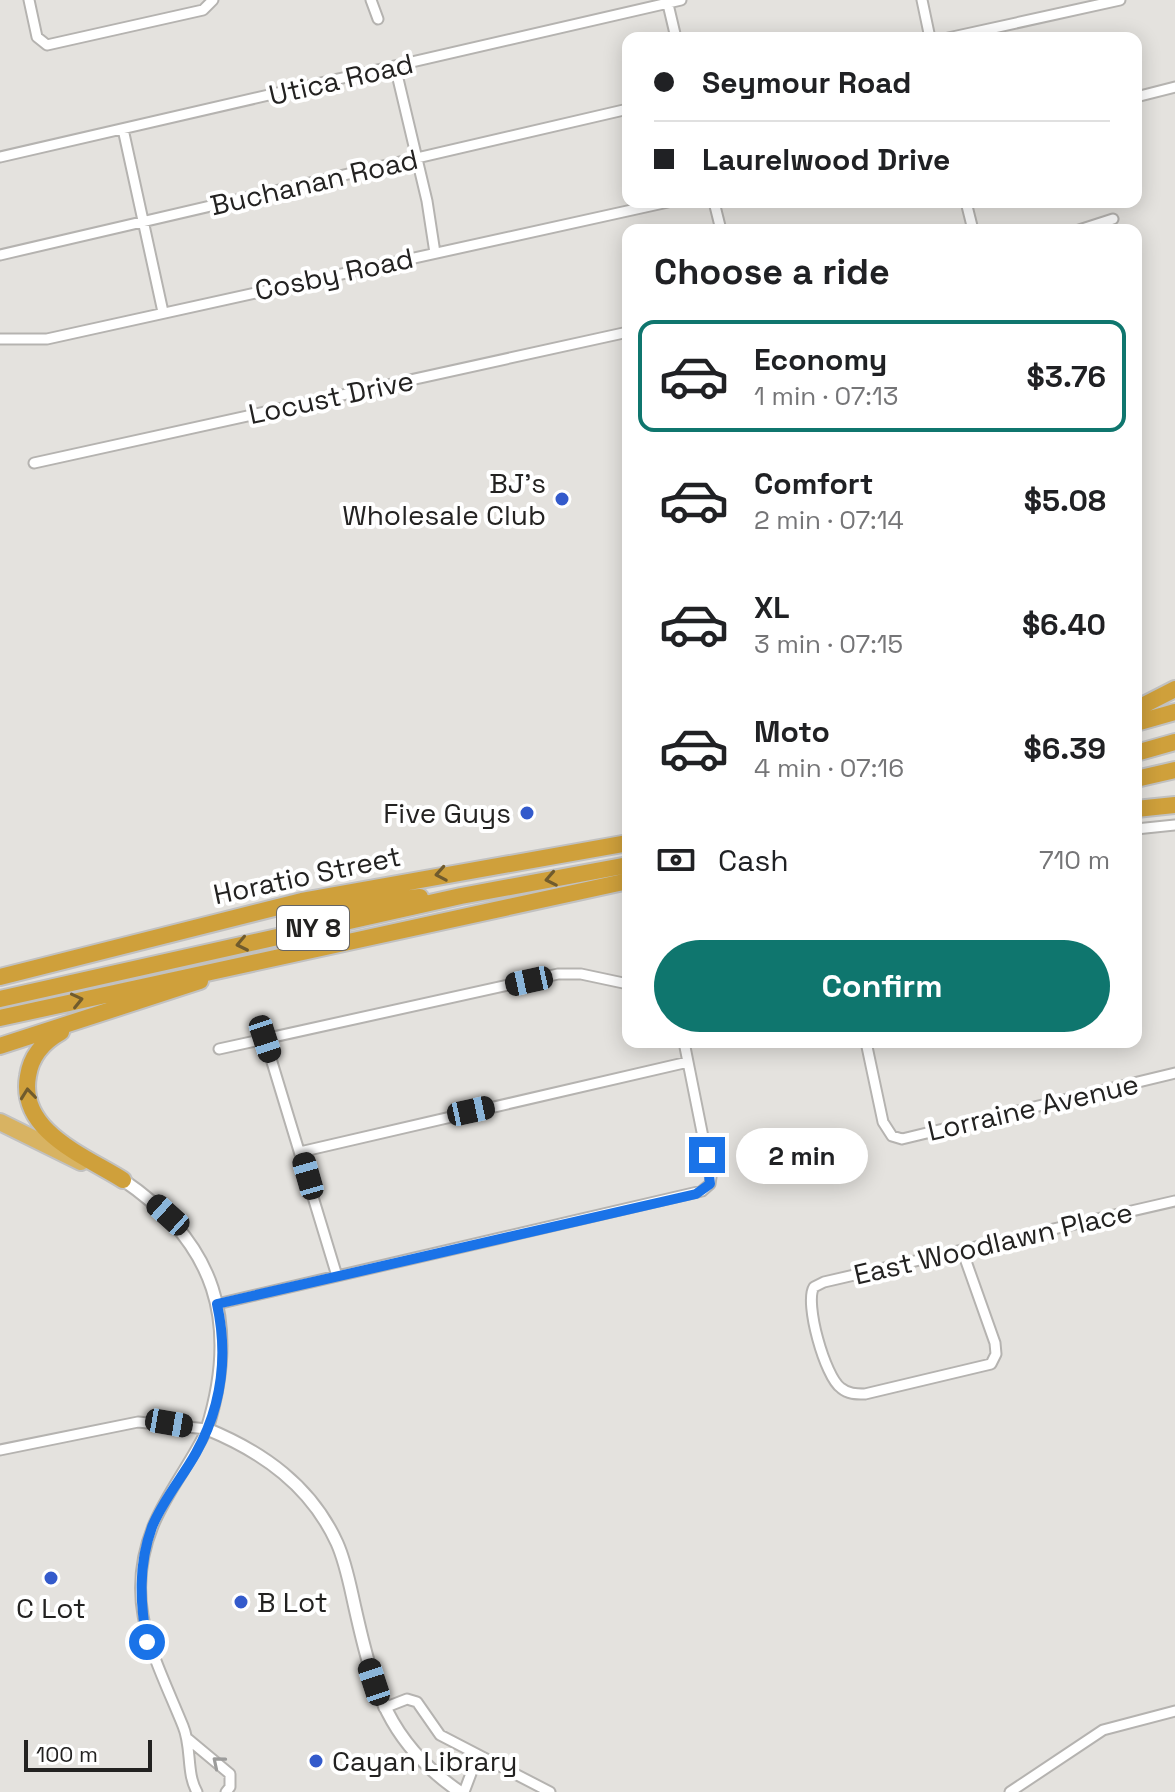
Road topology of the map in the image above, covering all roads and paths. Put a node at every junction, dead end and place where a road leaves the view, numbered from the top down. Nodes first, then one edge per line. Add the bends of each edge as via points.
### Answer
1 (29, 0) edge
2 (213, 0) edge
3 (371, 0) edge
4 (681, 0) edge
5 (922, 0) edge
6 (1120, 0) edge
7 (668, 2) edge
8 (378, 19) dead end
9 (675, 32) edge
10 (929, 32) edge
11 (975, 32) edge
12 (395, 66) junction
13 (1175, 87) edge
14 (1142, 95) edge
15 (622, 110) edge
16 (123, 129) junction
17 (0, 157) edge
18 (416, 159) junction
19 (641, 208) edge
20 (1113, 219) dead end
21 (143, 221) junction
22 (1098, 224) edge
23 (435, 253) junction
24 (0, 255) edge
25 (163, 312) junction
26 (622, 333) edge
27 (0, 339) edge
28 (34, 463) dead end
29 (1175, 689) edge
30 (1142, 706) edge
31 (1175, 712) edge
32 (1142, 721) edge
33 (1175, 742) edge
34 (1142, 750) edge
35 (1175, 770) edge
36 (1142, 778) edge
37 (1175, 805) edge
38 (1142, 808) edge
39 (1175, 825) edge
40 (1142, 828) edge
41 (622, 844) edge
42 (622, 866) edge
43 (622, 882) edge
44 (461, 896) junction
45 (204, 924) junction
46 (281, 955) junction
47 (0, 977) edge
48 (622, 983) edge
49 (0, 999) edge
50 (0, 1018) edge
51 (80, 1022) junction
52 (265, 1039) junction
53 (0, 1046) edge
54 (685, 1048) edge
55 (867, 1048) edge
56 (219, 1049) dead end
57 (688, 1062) junction
58 (1175, 1073) edge
59 (0, 1122) edge
60 (300, 1152) junction
61 (123, 1180) junction
62 (1175, 1201) edge
63 (962, 1250) junction
64 (337, 1276) junction
65 (217, 1304) junction
66 (207, 1429) junction
67 (0, 1450) edge
68 (384, 1708) junction
69 (1175, 1711) edge
70 (188, 1739) junction
71 (478, 1755) junction
72 (197, 1792) edge
73 (226, 1792) edge
74 (462, 1792) edge
75 (550, 1792) edge
76 (1010, 1792) edge

1 - 2 street via 43,43 203,10
3 - 8 street
4 - 7 street, Utica Road
5 - 10 street
6 - 11 street
7 - 9 street
7 - 12 street, Utica Road
12 - 16 street, Utica Road
12 - 18 street
13 - 14 street
15 - 18 street, Buchanan Road
16 - 17 street, Utica Road
16 - 21 street
18 - 21 street, Buchanan Road
18 - 23 street
19 - 23 street, Cosby Road
20 - 22 street
21 - 24 street, Buchanan Road
21 - 25 street
23 - 25 street, Cosby Road
25 - 27 street, Cosby Road via 47,339
26 - 28 street, Locust Drive
29 - 30 highway
31 - 32 highway
33 - 34 highway
35 - 36 highway
37 - 38 highway
39 - 40 street
41 -> 45 highway, Horatio Street via 398,881
42 -> 44 highway, NY 8
43 - 46 highway, NY 8
44 - 45 highway
44 -> 49 highway, NY 8
45 - 47 highway, Horatio Street
50 -> 46 highway, NY 8
46 - 51 highway
48 - 52 street via 558,974
51 - 53 highway
61 -> 51 highway via 52,1135 32,1114 27,1100 34,1057 44,1044
52 - 56 street
52 - 60 street
54 - 57 street
55 - 58 street, Lorraine Avenue via 883,1122 892,1136 902,1139
57 - 60 street
57 - 64 street via 711,1177 702,1191
59 - 61 highway
60 - 64 street
61 - 65 street via 186,1237
62 - 63 street, East Woodlawn Place
63 - 63 street, East Woodlawn Place via 813,1288 809,1304 826,1362 843,1390 865,1394 991,1364 995,1346
64 - 65 street
65 - 66 street via 222,1368
66 - 67 street via 138,1422
66 - 68 street via 268,1459 309,1498 327,1524
66 - 70 street via 153,1526 141,1580 147,1642
68 - 71 street via 407,1699 417,1702 431,1726
68 - 74 street via 419,1760
69 - 76 street via 1103,1730
70 - 72 street
73 -> 70 street via 230,1774
71 - 74 street
71 - 75 street

